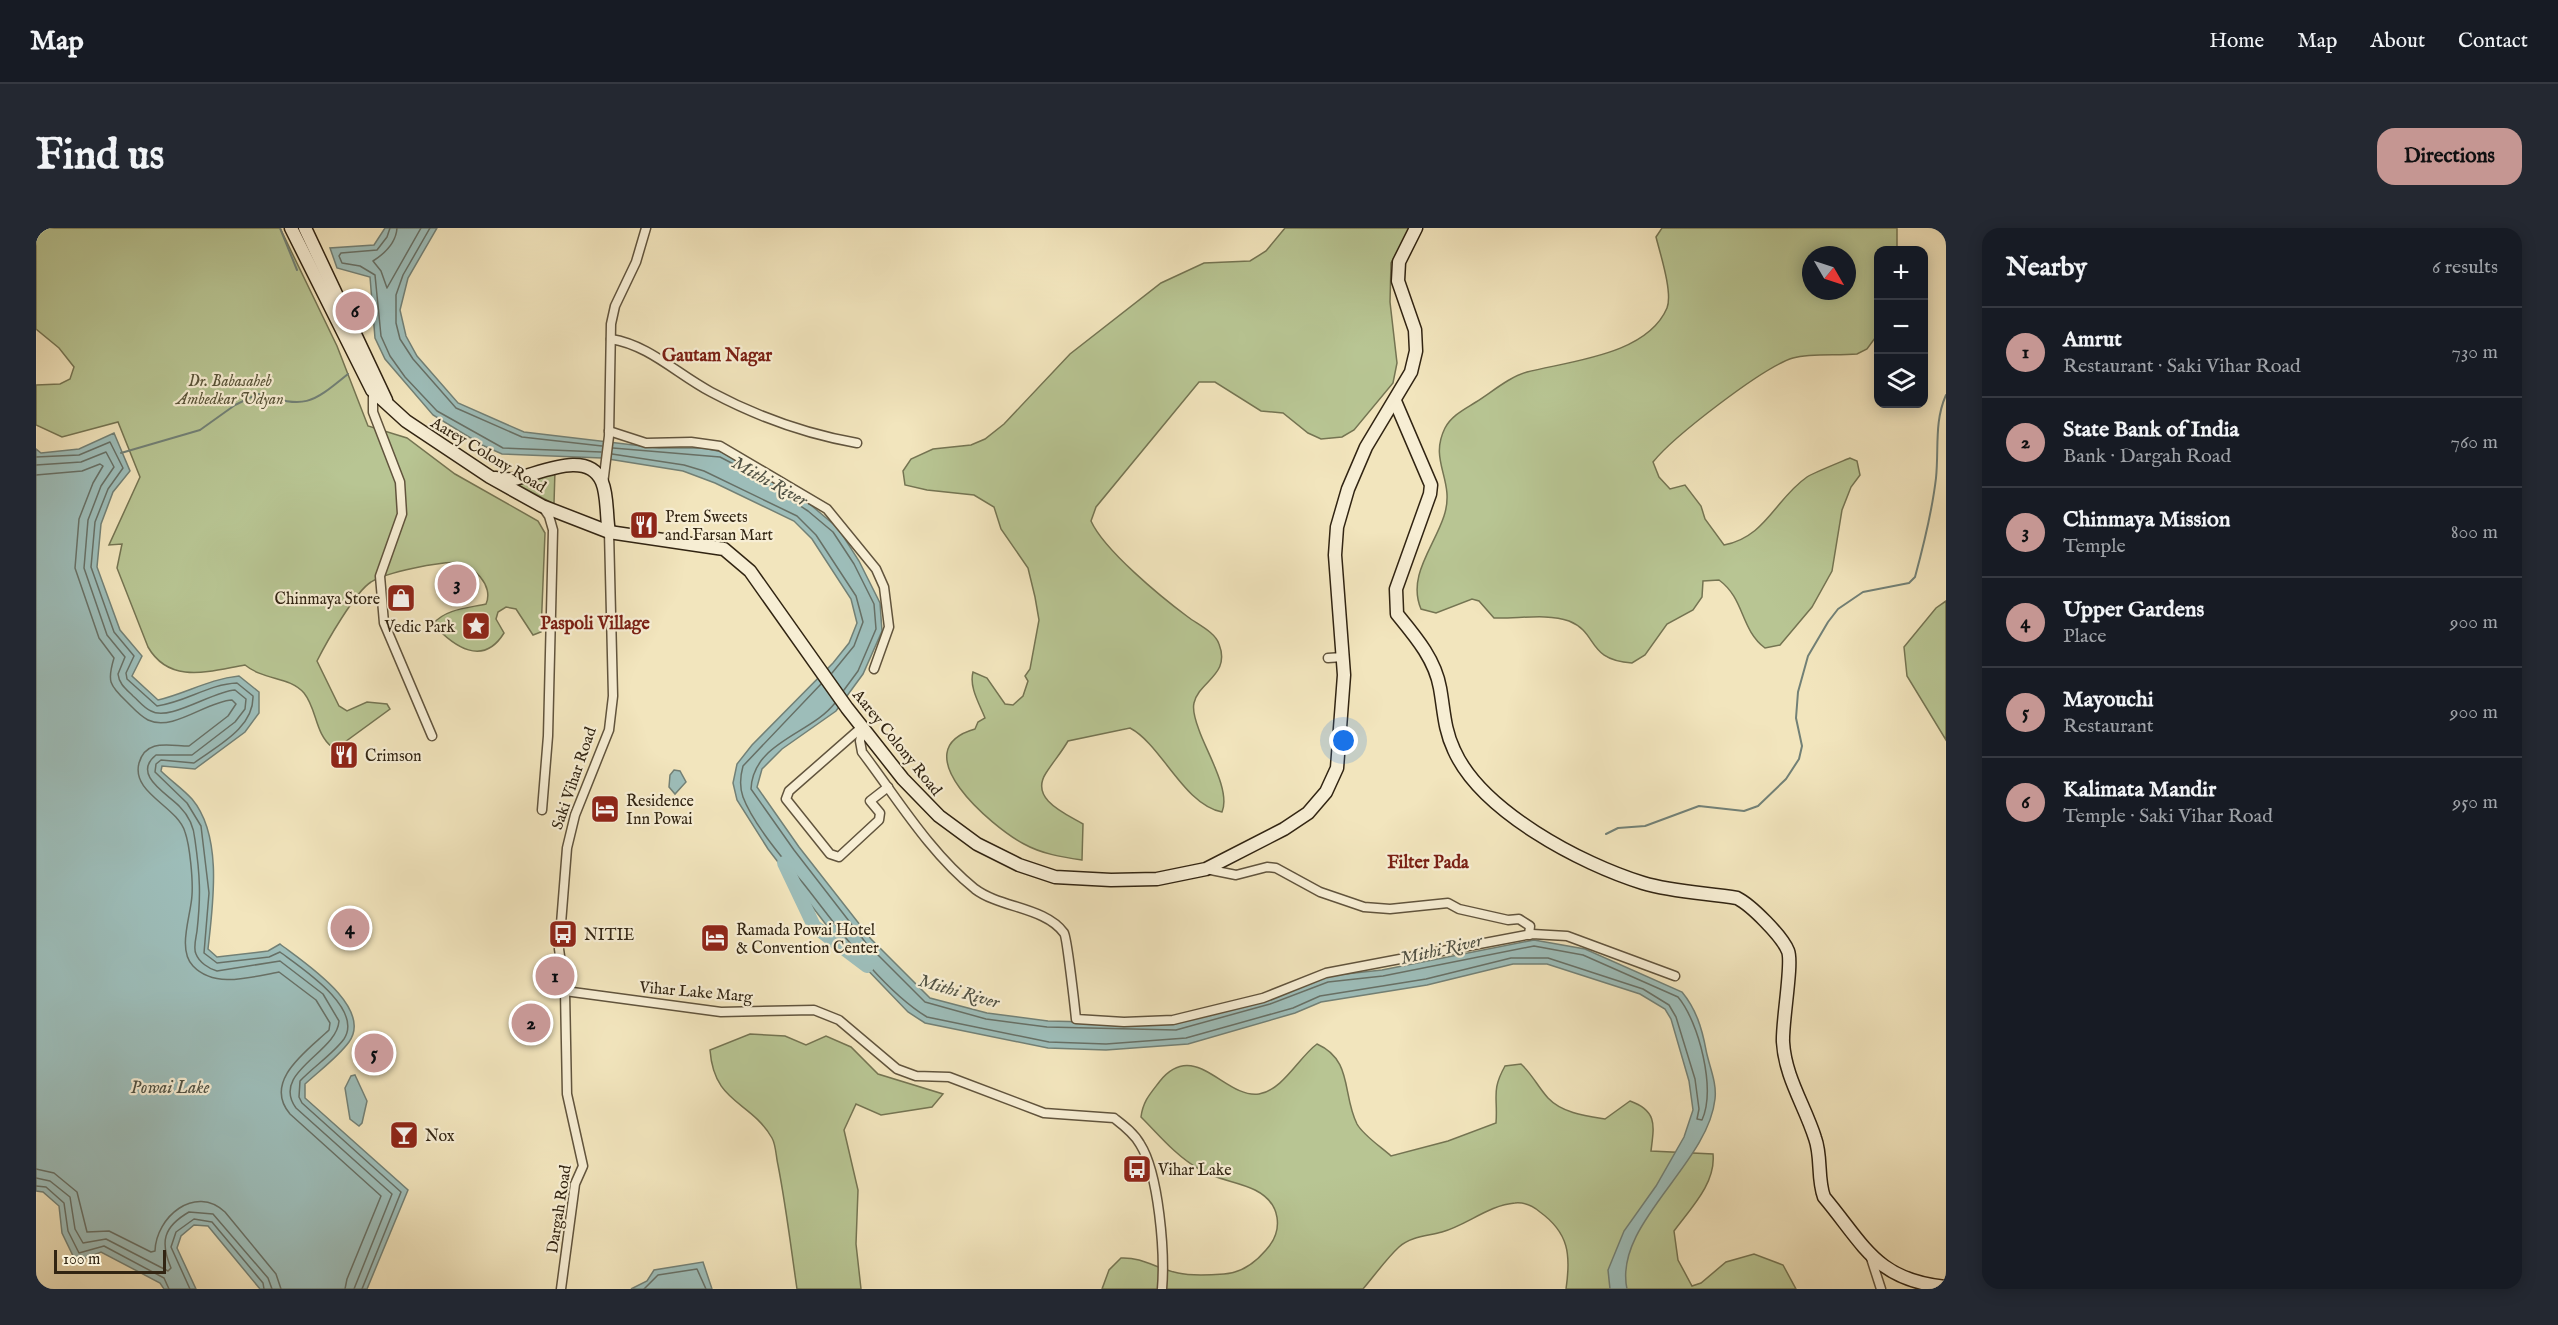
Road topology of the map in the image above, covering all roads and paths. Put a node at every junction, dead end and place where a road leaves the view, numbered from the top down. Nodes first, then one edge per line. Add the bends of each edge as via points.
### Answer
1 (291, 228) edge
2 (305, 228) edge
3 (646, 228) edge
4 (1416, 228) edge
5 (322, 265) junction
6 (310, 270) junction
7 (611, 339) junction
8 (376, 387) junction
9 (1395, 401) junction
10 (609, 434) junction
11 (857, 443) dead end
12 (490, 477) junction
13 (603, 484) junction
14 (542, 506) junction
15 (609, 532) junction
16 (1343, 657) junction
17 (1328, 658) dead end
18 (874, 669) dead end
19 (863, 727) junction
20 (432, 736) dead end
21 (888, 787) junction
22 (542, 810) dead end
23 (1206, 869) junction
24 (1529, 935) junction
25 (1675, 976) dead end
26 (566, 991) junction
27 (1871, 1258) junction
28 (1946, 1287) edge
29 (561, 1289) edge
30 (1162, 1289) edge
31 (1881, 1289) edge

1 - 6 main road
2 - 5 main road
3 - 7 street via 636,262 615,306
4 - 9 main road, Aarey Colony Road via 1399,262 1398,281 1415,330 1416,351 1411,372
5 - 6 main road
5 - 8 main road
6 - 8 main road
7 - 10 street
7 - 11 street via 638,345 676,372 756,415
8 - 12 main road, Aarey Colony Road via 413,426
8 - 20 street via 373,412 400,482 402,514 380,576 384,623
9 - 16 main road, Aarey Colony Road via 1366,447 1337,527 1335,555
9 - 27 main road via 1431,485 1396,589 1395,605 1397,614 1430,659 1440,686 1444,722 1462,765 1508,813 1542,836 1645,884 1737,898 1780,939 1790,960 1783,1044 1790,1077 1815,1138 1820,1185 1824,1197
10 - 13 street
10 - 18 street via 646,443 720,446 827,509 876,569 884,587 889,627
12 - 13 main road via 510,480 560,464 590,470 598,474
12 - 14 main road, Aarey Colony Road
13 - 15 main road, Saki Vihar Road
14 - 15 main road, Aarey Colony Road
14 - 22 street via 553,530 548,736
15 - 19 main road, Aarey Colony Road via 724,549 750,571
15 - 26 street, Saki Vihar Road via 613,696 609,730 575,815 567,848 559,949
16 - 17 street
16 - 23 main road, Aarey Colony Road via 1337,768 1326,792 1308,813 1284,829
19 - 21 street via 862,752
19 - 21 street via 789,790 786,799 830,854 838,856 879,820 880,813 870,801
19 - 23 main road, Aarey Colony Road via 903,779 939,816 977,844 1019,865 1055,877 1111,880 1157,879
21 - 24 street via 952,867 976,889 993,901 1036,915 1063,932 1076,1019 1173,1020 1263,998 1326,973
23 - 24 street via 1236,875 1276,868 1320,892 1364,907 1390,909 1448,903 1459,909 1519,920 1530,926
24 - 25 street via 1567,936
26 - 29 street, Dargah Road via 567,1094 583,1166 575,1184
26 - 30 street, Vihar Lake Marg via 721,1012 814,1010 839,1020 908,1074 949,1077 1044,1113 1114,1118 1141,1145 1154,1184 1164,1263
27 - 28 main road via 1902,1277
27 - 31 street

